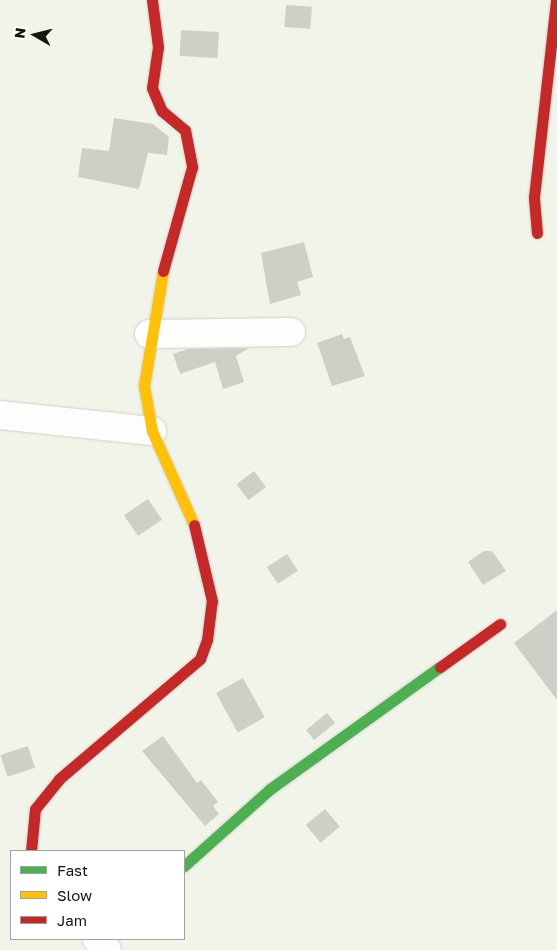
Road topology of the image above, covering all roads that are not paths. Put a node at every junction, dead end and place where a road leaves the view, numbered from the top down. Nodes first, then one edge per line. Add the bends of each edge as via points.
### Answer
1 (152, 0) edge
2 (556, 0) edge
3 (536, 233) dead end
4 (291, 332) dead end
5 (149, 334) junction
6 (0, 415) edge
7 (152, 431) junction
8 (500, 624) dead end
9 (31, 850) edge
10 (185, 865) edge

1 - 5 street via 158,47 152,88 162,112 185,130 192,167 176,213
2 - 3 street via 534,197
4 - 5 street
5 - 7 street via 144,386
6 - 7 street
7 - 9 street via 192,515 212,601 206,640 200,659 59,779 35,809 30,831
8 - 10 street via 270,790

